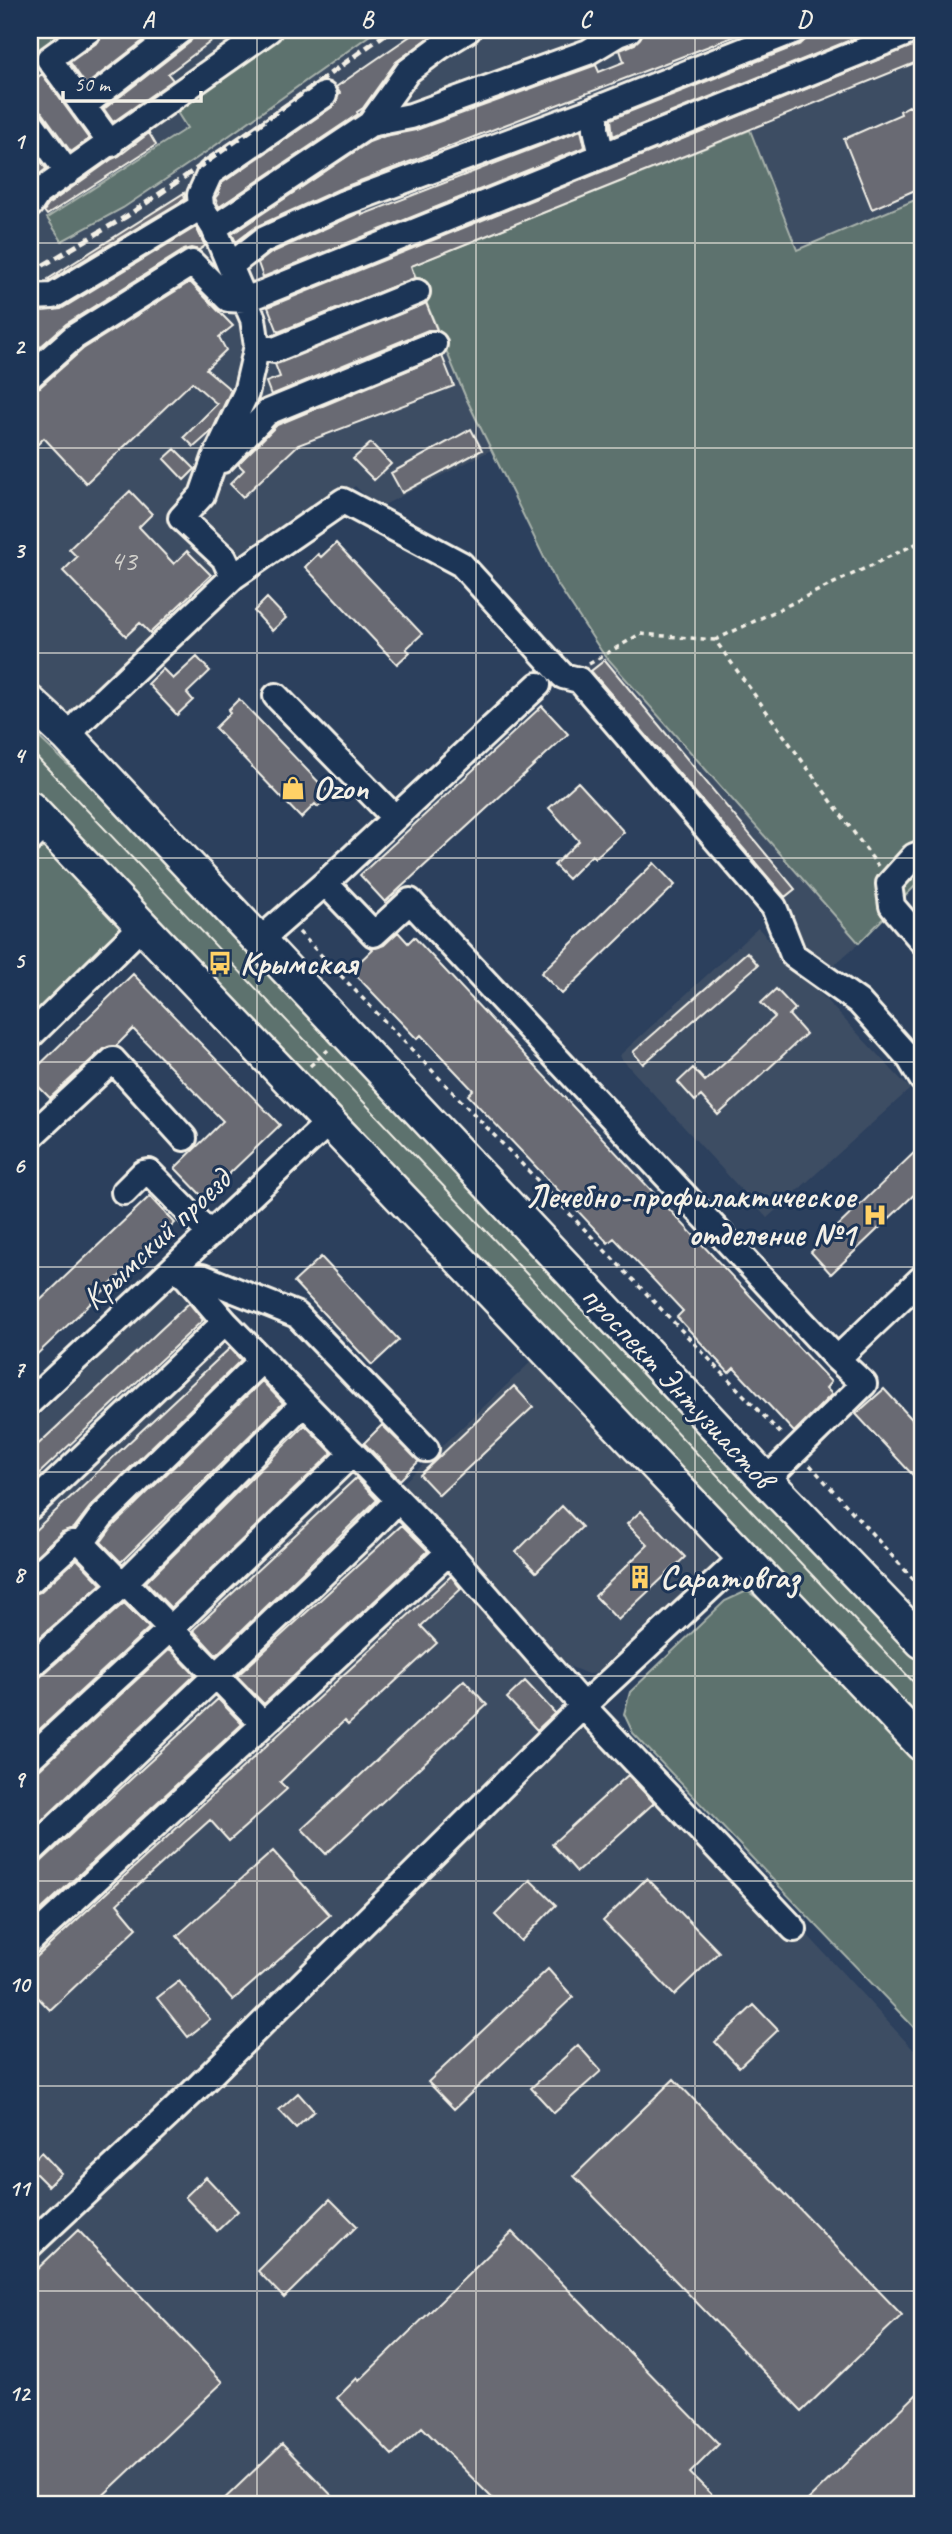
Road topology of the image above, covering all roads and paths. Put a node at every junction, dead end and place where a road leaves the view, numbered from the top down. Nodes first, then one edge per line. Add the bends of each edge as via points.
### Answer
1 (89, 30) edge
2 (181, 30) edge
3 (269, 30) edge
4 (468, 30) edge
5 (629, 30) edge
6 (914, 30) edge
7 (783, 32) edge
8 (324, 95) dead end
9 (83, 106) junction
10 (596, 109) junction
11 (30, 121) edge
12 (370, 124) junction
13 (111, 144) junction
14 (602, 156) junction
15 (68, 173) junction
16 (30, 205) edge
17 (208, 217) junction
18 (230, 266) junction
19 (417, 292) dead end
20 (30, 297) edge
21 (245, 300) junction
22 (434, 344) dead end
23 (257, 346) junction
24 (30, 376) edge
25 (215, 458) junction
26 (922, 541) edge
27 (233, 577) junction
28 (715, 640) junction
29 (566, 677) junction
30 (538, 685) dead end
31 (276, 696) dead end
32 (30, 702) edge
33 (68, 737) junction
34 (395, 818) junction
35 (35, 825) edge
36 (922, 853) edge
37 (325, 883) junction
38 (891, 895) junction
39 (286, 918) junction
40 (141, 927) junction
41 (260, 940) junction
42 (922, 941) edge
43 (345, 1033) junction
44 (30, 1036) edge
45 (922, 1079) edge
46 (291, 1085) junction
47 (328, 1123) junction
48 (30, 1137) edge
49 (184, 1138) dead end
50 (124, 1192) dead end
51 (211, 1234) junction
52 (181, 1271) junction
53 (922, 1278) edge
54 (225, 1322) junction
55 (837, 1359) junction
56 (262, 1360) junction
57 (30, 1402) edge
58 (304, 1403) junction
59 (426, 1449) dead end
60 (796, 1450) junction
61 (353, 1453) junction
62 (766, 1480) junction
63 (398, 1500) junction
64 (30, 1507) edge
65 (82, 1543) junction
66 (449, 1552) junction
67 (743, 1557) junction
68 (30, 1581) edge
69 (125, 1582) junction
70 (922, 1589) edge
71 (170, 1629) junction
72 (922, 1642) edge
73 (30, 1666) edge
74 (216, 1676) junction
75 (583, 1706) junction
76 (263, 1724) junction
77 (922, 1745) edge
78 (30, 1758) edge
79 (30, 1852) edge
80 (794, 1929) dead end
81 (30, 1941) edge
82 (30, 2245) edge

1 - 9 street via 49,59
2 - 9 street
3 - 13 street
4 - 12 street via 408,71
5 - 12 street via 588,52 411,116
6 - 14 street
7 - 10 street
8 - 17 street via 210,173 200,195
9 - 13 street
10 - 14 street
10 - 18 street via 344,203 262,240
11 - 15 street
12 - 17 street
13 - 15 street
14 - 21 street
15 - 16 street via 38,193
17 - 18 street
17 - 20 street via 53,296
18 - 21 street
19 - 23 street via 274,350
21 - 23 street
21 - 24 street via 228,299 192,263 74,337
22 - 25 street via 268,412 223,460
23 - 25 street via 246,393
25 - 27 street via 202,495 181,518 224,558
26 - 28 path
27 - 29 street via 343,501 461,564
27 - 33 street
28 - 29 path via 640,634
28 - 38 path via 875,860
29 - 45 street via 579,680 774,907 793,955 859,1002
30 - 34 street
31 - 34 street
32 - 33 main road, проспект Энтузиастов
33 - 41 main road, проспект Энтузиастов
34 - 37 street
35 - 40 main road, проспект Энтузиастов
36 - 38 street via 914,856
37 - 39 street
37 - 55 street via 374,934 410,901
38 - 42 street
39 - 41 street
39 - 60 path
40 - 44 street
40 - 46 main road, проспект Энтузиастов
41 - 43 main road, проспект Энтузиастов
43 - 46 path
43 - 62 main road, проспект Энтузиастов
46 - 47 main road, проспект Энтузиастов
47 - 51 street, Крымский проезд
47 - 67 main road, проспект Энтузиастов
48 - 49 street via 113,1060
50 - 51 street via 149,1172
51 - 52 street, Крымский проезд
52 - 54 street
52 - 57 street, Крымский проезд
52 - 59 street via 297,1315
53 - 55 street
54 - 56 street
54 - 64 street
55 - 60 street via 864,1384
56 - 58 street
56 - 65 street via 101,1517
58 - 61 street
58 - 69 street
60 - 62 street
60 - 70 path
61 - 63 street
61 - 71 street
62 - 72 main road, проспект Энтузиастов
63 - 66 street
63 - 74 street
65 - 68 street via 72,1543
65 - 69 street
66 - 75 street
66 - 76 street
67 - 75 street
67 - 77 main road, проспект Энтузиастов
69 - 71 street
69 - 73 street
71 - 74 street
71 - 78 street
74 - 76 street
74 - 79 street
75 - 80 street
75 - 82 street via 191,2094
76 - 81 street

